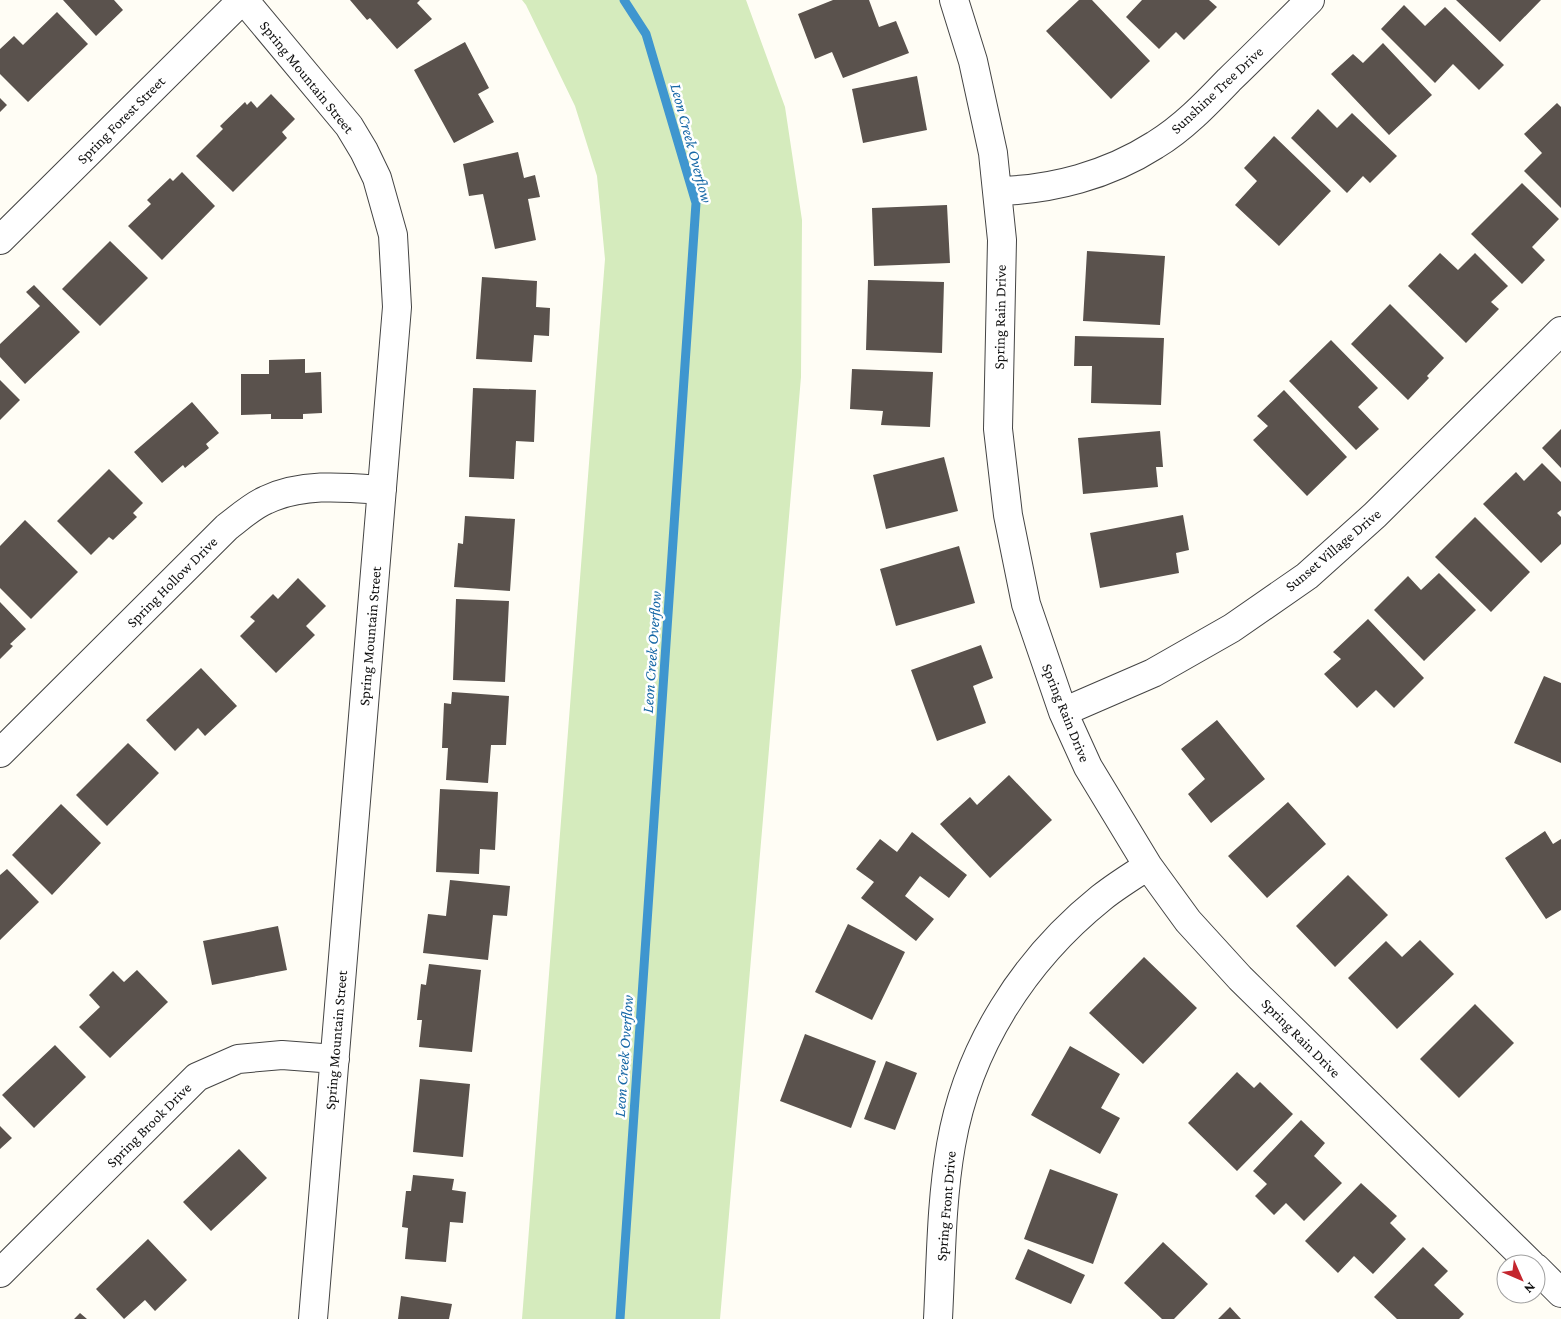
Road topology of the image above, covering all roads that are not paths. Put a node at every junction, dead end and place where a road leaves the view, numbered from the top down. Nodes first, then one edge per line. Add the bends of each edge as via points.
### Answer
1 (243, 0) edge
2 (954, 0) edge
3 (1310, 0) edge
4 (997, 191) junction
5 (0, 240) edge
6 (1561, 331) edge
7 (382, 490) junction
8 (1063, 712) junction
9 (0, 753) edge
10 (1148, 866) junction
11 (335, 1059) junction
12 (1522, 1254) edge
13 (0, 1274) edge
14 (1546, 1278) edge
15 (1561, 1293) edge
16 (314, 1319) edge
17 (938, 1319) edge

1 - 5 street, Spring Forest Street
1 - 7 street, Spring Mountain Street via 349,126 376,178 393,236 397,307
2 - 4 street, Spring Rain Drive via 973,61 993,153
3 - 4 street, Sunshine Tree Drive via 1202,108 1156,145 1130,160 1075,181
4 - 8 street, Spring Rain Drive via 1002,240 998,429 1008,516 1026,604
6 - 8 street, Sunset Village Drive via 1375,515 1307,576 1232,628 1153,674
7 - 9 street, Spring Hollow Drive via 334,487 290,491 264,500 227,527
7 - 11 street, Spring Mountain Street
8 - 10 street, Spring Rain Drive via 1088,767
10 - 12 street, Spring Rain Drive via 1188,921 1240,978
10 - 17 street, Spring Front Drive via 1102,897 1041,955 1015,989 974,1063 951,1144 945,1187
11 - 13 street, Spring Brook Drive via 282,1055 238,1059 197,1077
11 - 16 street, Spring Mountain Street
14 - 15 street

